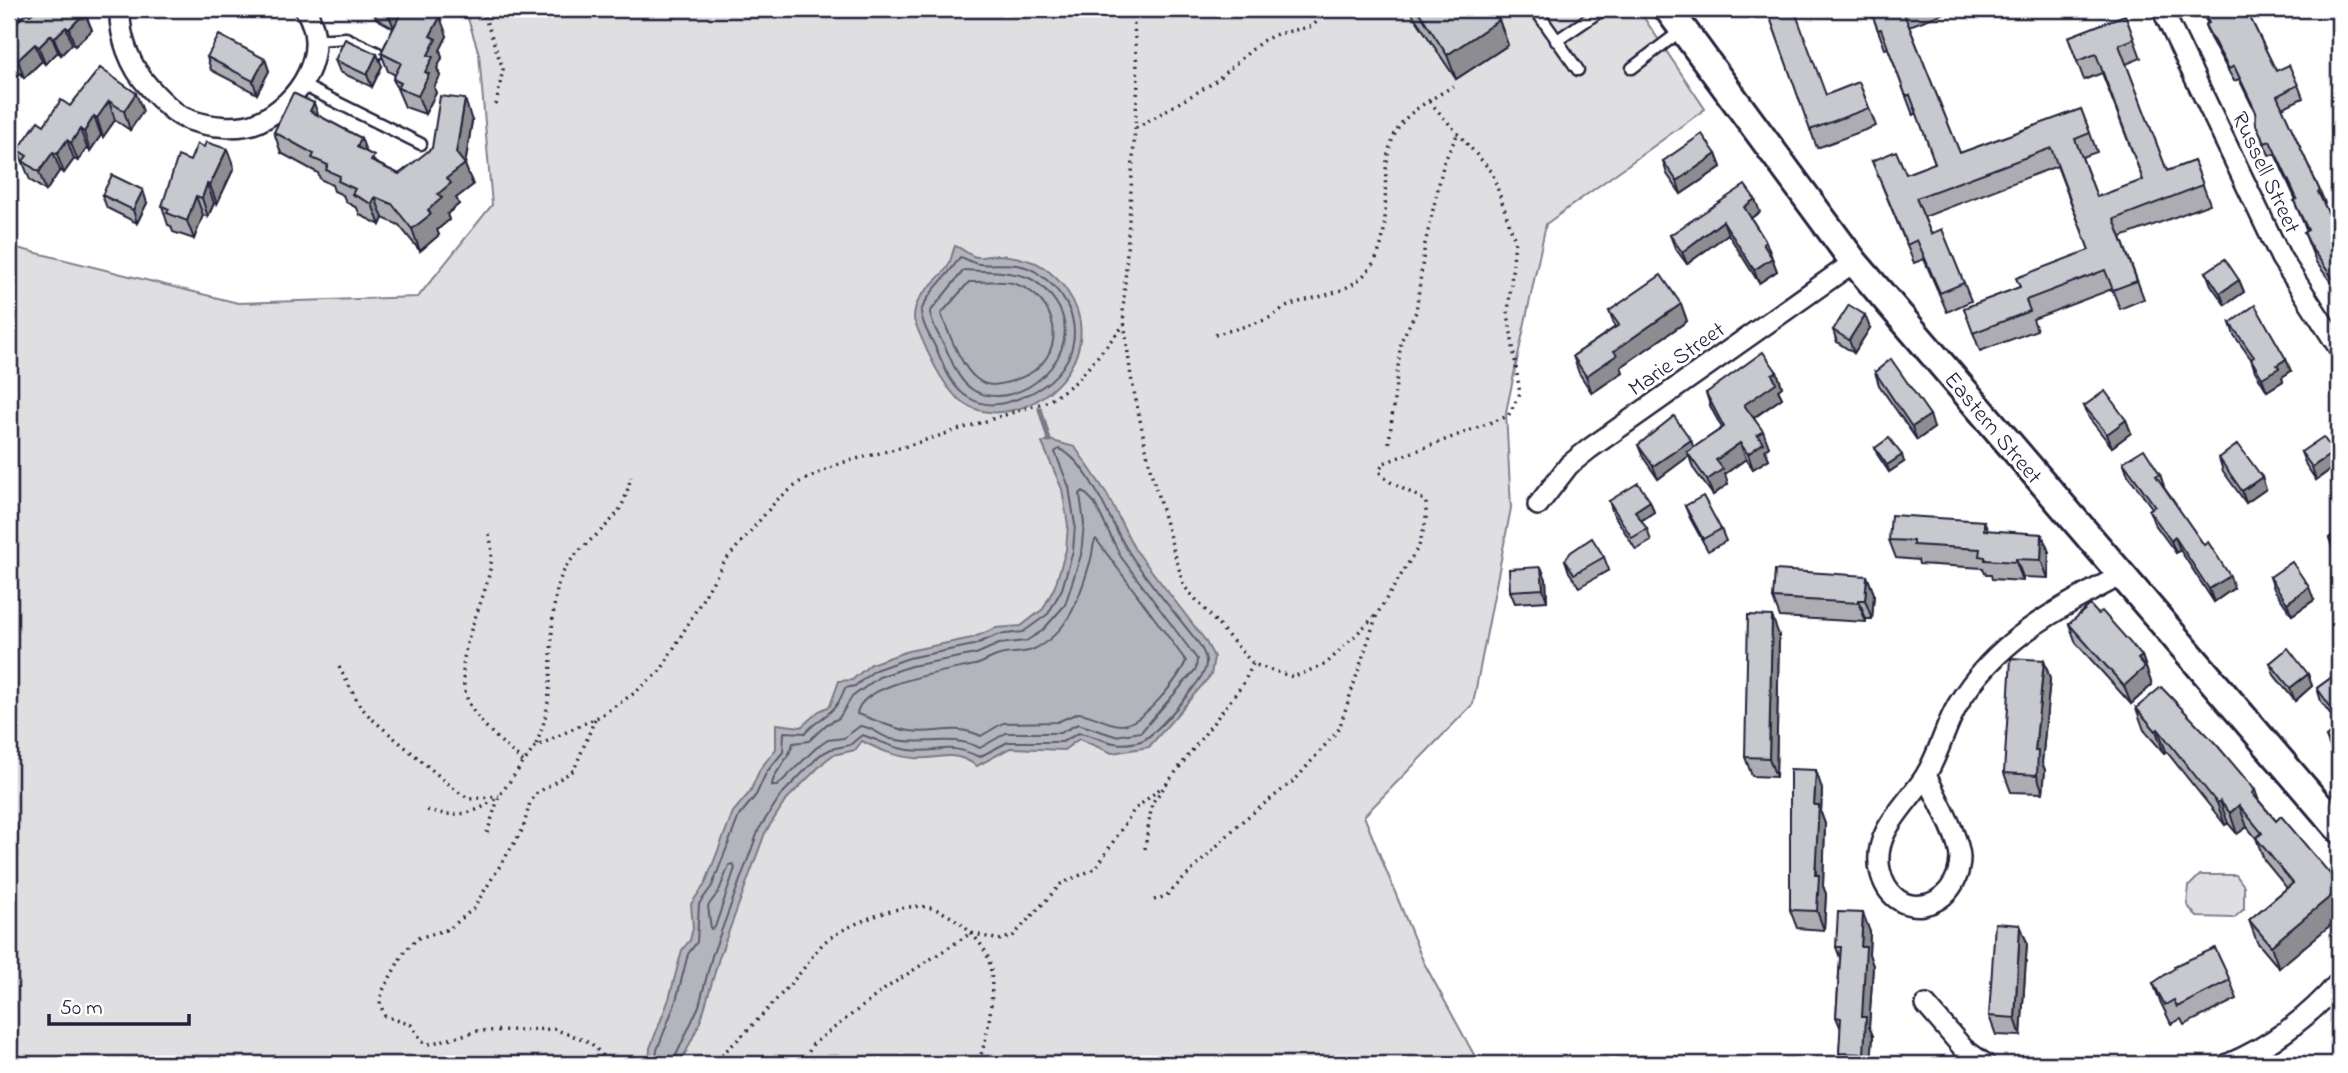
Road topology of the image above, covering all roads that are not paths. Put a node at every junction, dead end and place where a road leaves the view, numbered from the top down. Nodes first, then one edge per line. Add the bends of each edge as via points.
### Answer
1 (120, 9) edge
2 (305, 9) edge
3 (1535, 9) edge
4 (1603, 9) edge
5 (2162, 9) edge
6 (1676, 19) edge
7 (315, 40) junction
8 (1556, 41) junction
9 (378, 53) edge
10 (1632, 68) dead end
11 (1578, 70) dead end
12 (302, 85) junction
13 (421, 145) dead end
14 (1854, 262) junction
15 (2337, 341) edge
16 (1538, 505) dead end
17 (2120, 576) junction
18 (1926, 775) junction
19 (2339, 829) edge
20 (2339, 982) edge
21 (1926, 1005) dead end
22 (1985, 1064) edge
23 (2228, 1064) edge

1 - 12 street via 127,51 140,77 187,120 229,127 257,123 289,102
2 - 7 street
3 - 8 lane
4 - 8 lane
5 - 15 street, Russell Street via 2281,258
6 - 10 lane
6 - 14 street, Eastern Street
7 - 9 lane via 346,38
7 - 12 street via 313,62
8 - 11 lane
12 - 13 lane
14 - 16 street, Marie Street via 1589,449 1569,465
14 - 17 street, Eastern Street
17 - 18 street via 2051,612 1999,651 1956,708
17 - 19 street, Eastern Street
18 - 18 street via 1886,829 1878,855 1888,888 1914,907 1941,900 1956,879 1960,856
20 - 23 street via 2306,1016 2263,1047
21 - 22 street via 1964,1048

